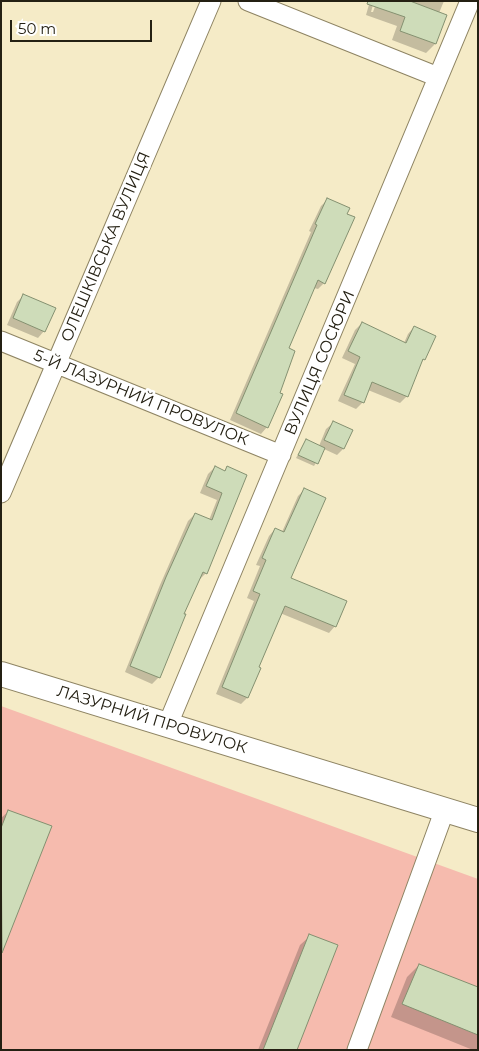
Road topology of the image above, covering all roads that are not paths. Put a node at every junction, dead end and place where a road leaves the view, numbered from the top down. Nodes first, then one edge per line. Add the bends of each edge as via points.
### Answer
1 (211, 1) edge
2 (248, 1) edge
3 (470, 1) edge
4 (438, 77) junction
5 (1, 341) edge
6 (56, 363) junction
7 (281, 455) junction
8 (1, 493) edge
9 (1, 674) edge
10 (168, 724) junction
11 (444, 809) junction
12 (478, 820) edge
13 (357, 1050) edge

1 - 6 street, ОЛЕШКІВСЬКА ВУЛИЦЯ
2 - 4 street
3 - 4 street, ВУЛИЦЯ СОСЮРИ
4 - 7 street, ВУЛИЦЯ СОСЮРИ
5 - 6 street, 5-Й ЛАЗУРНИЙ ПРОВУЛОК
6 - 7 street, 5-Й ЛАЗУРНИЙ ПРОВУЛОК
6 - 8 street, ОЛЕШКІВСЬКА ВУЛИЦЯ
7 - 10 street, ВУЛИЦЯ СОСЮРИ
9 - 10 street, ЛАЗУРНИЙ ПРОВУЛОК
10 - 11 street, ЛАЗУРНИЙ ПРОВУЛОК
11 - 12 street, ЛАЗУРНИЙ ПРОВУЛОК
11 - 13 street

